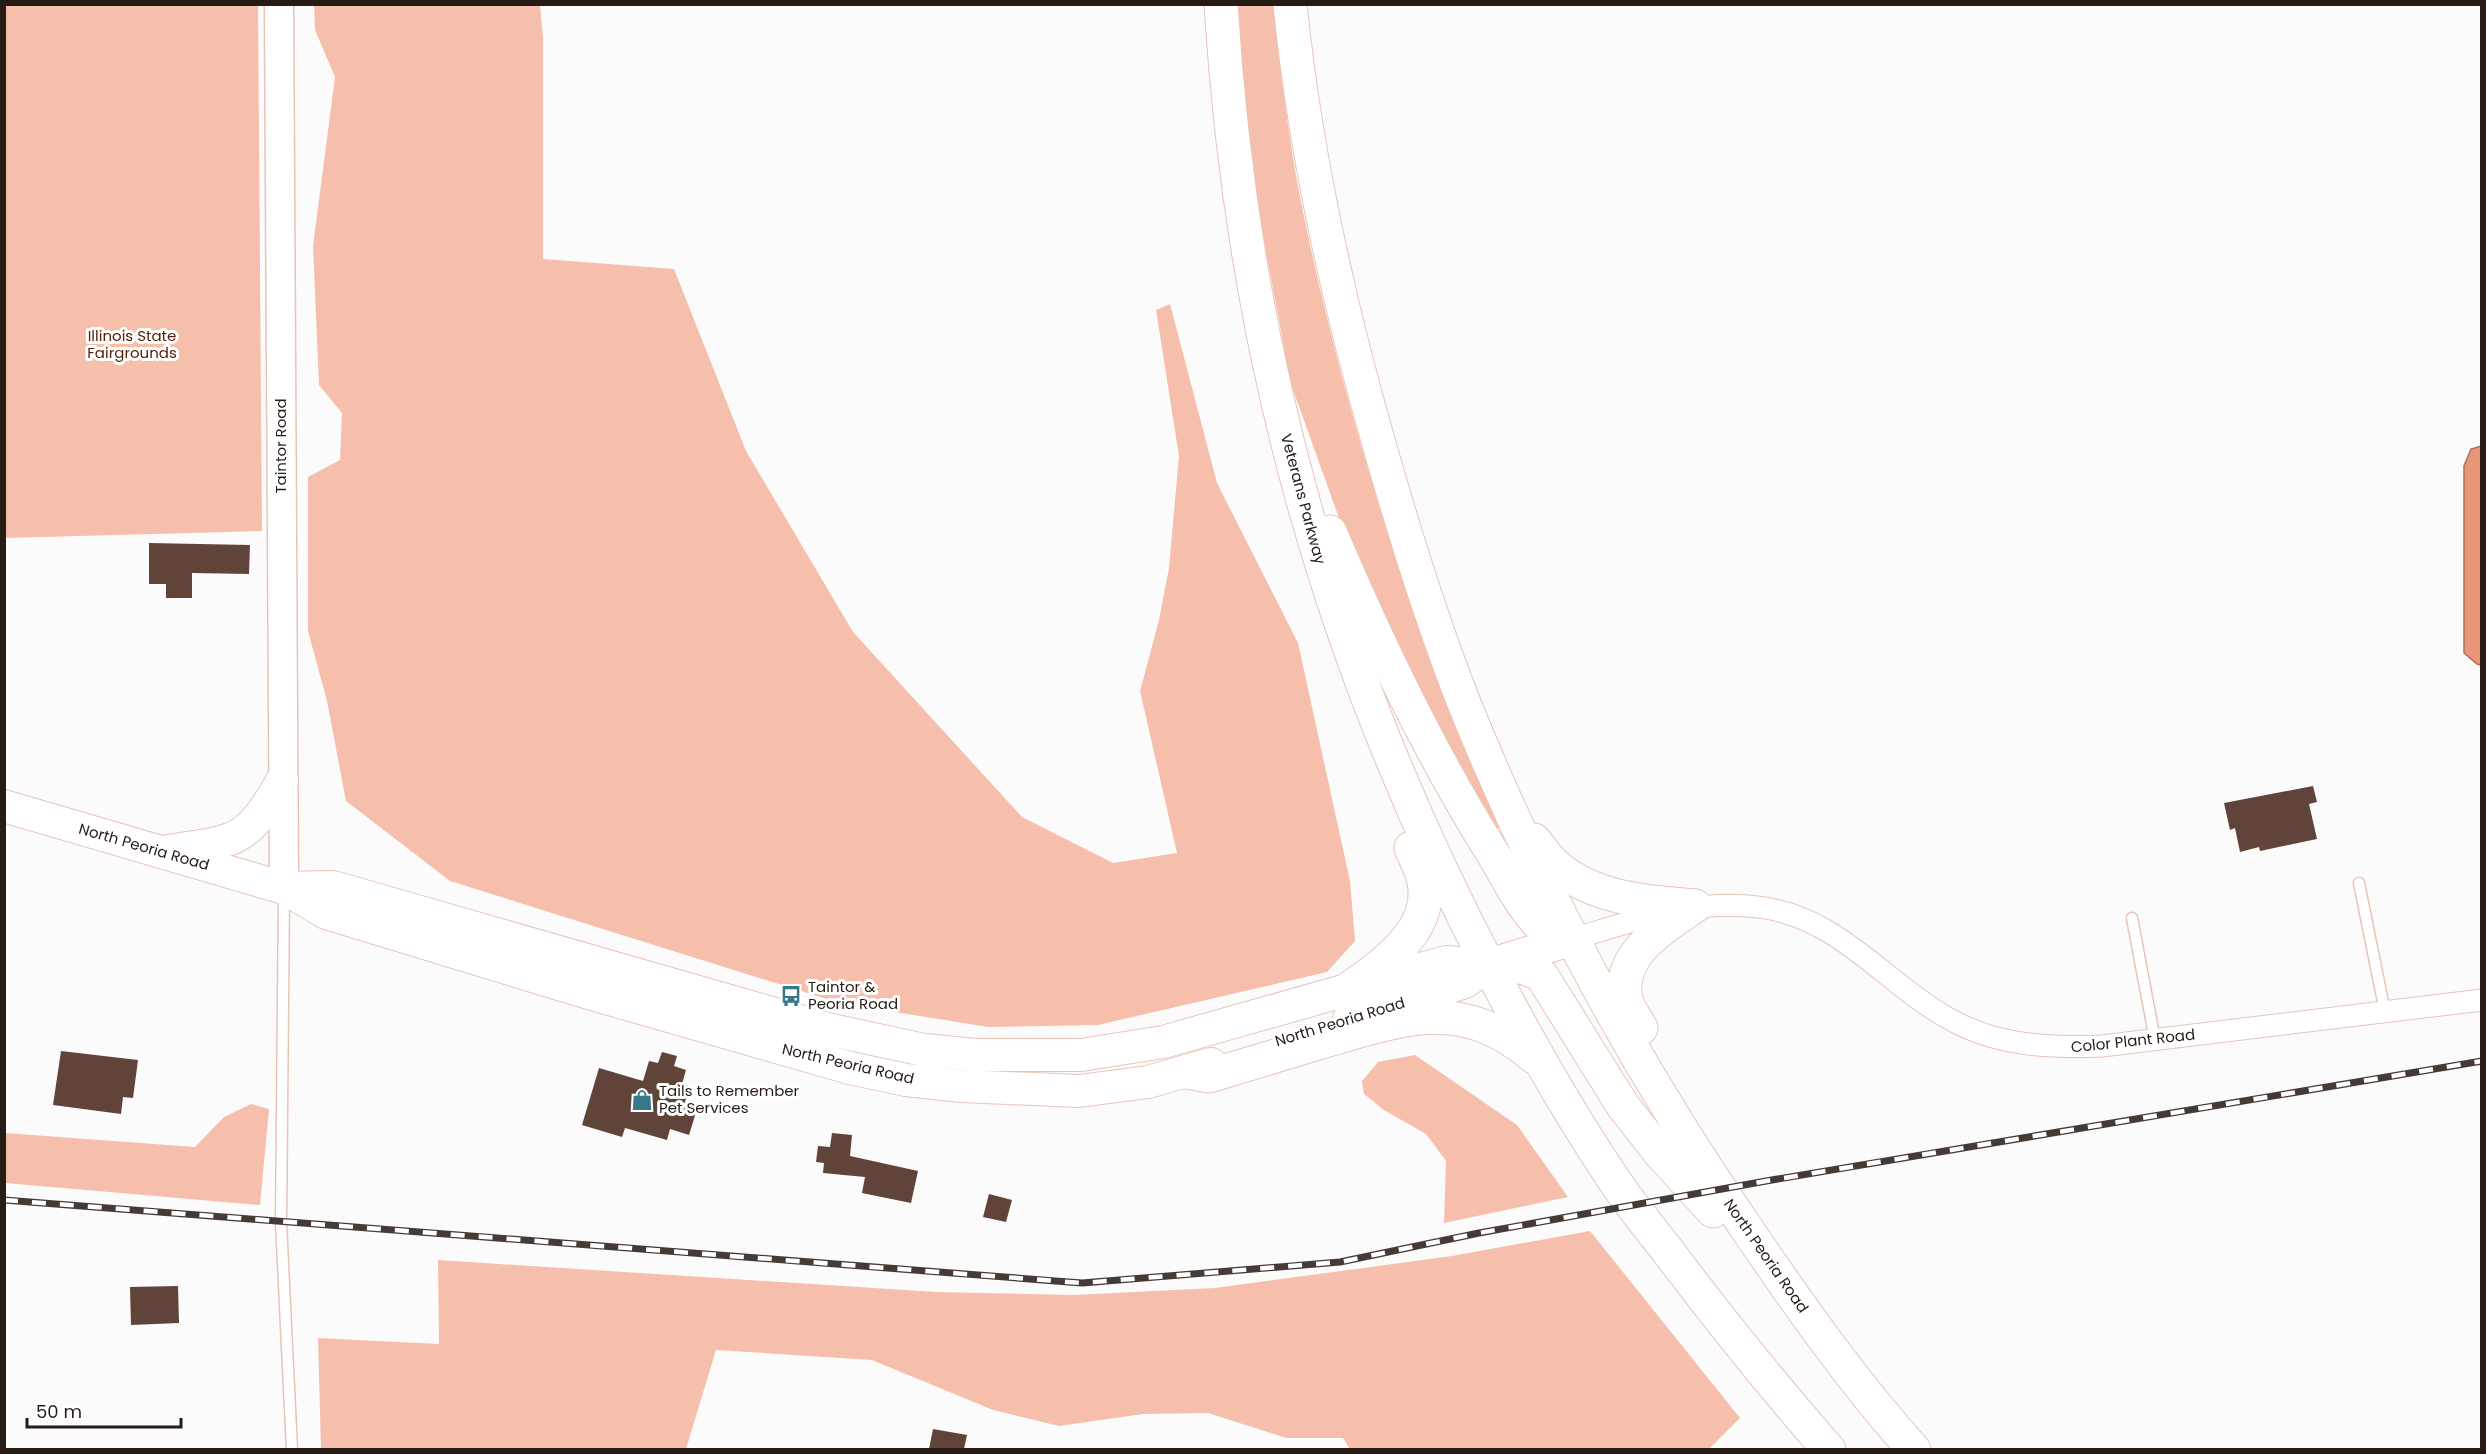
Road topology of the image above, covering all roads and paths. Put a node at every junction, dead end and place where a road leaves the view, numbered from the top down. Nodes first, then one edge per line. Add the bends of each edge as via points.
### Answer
1 (279, 4) edge
2 (1221, 4) edge
3 (1290, 4) edge
4 (1287, 444) junction
5 (1324, 574) junction
6 (282, 781) junction
7 (4, 806) edge
8 (1510, 813) junction
9 (161, 852) junction
10 (2359, 883) dead end
11 (284, 888) junction
12 (1695, 906) junction
13 (2132, 918) dead end
14 (1573, 939) junction
15 (1489, 965) junction
16 (1347, 990) junction
17 (2481, 1000) edge
18 (2385, 1012) junction
19 (2155, 1040) junction
20 (1542, 1064) junction
21 (1186, 1072) junction
22 (1678, 1127) junction
23 (1797, 1303) junction
24 (292, 1449) edge
25 (1829, 1449) edge
26 (1914, 1449) edge

1 - 6 main road, Taintor Road
2 - 4 highway, Veterans Parkway via 1248,260
3 - 8 highway via 1315,172 1351,347 1420,581 1464,703
4 - 5 highway, Veterans Parkway
4 - 14 highway via 1370,624 1449,781 1532,917 1546,931
5 - 15 highway, Veterans Parkway via 1356,671 1397,775 1433,857
5 - 16 highway via 1337,667 1424,880 1423,904 1404,944
6 - 9 main road via 262,816 241,835
6 - 11 main road, Taintor Road
7 - 9 main road, North Peoria Road
8 - 12 highway via 1555,865 1592,886 1638,901
8 - 14 highway
9 - 11 main road, North Peoria Road
10 - 18 lane
11 - 16 main road, North Peoria Road via 333,886 826,1029 924,1050 976,1055 1082,1055 1163,1042
11 - 21 main road, North Peoria Road via 326,913 592,994 850,1068 906,1080 1079,1091 1148,1082
11 - 24 lane via 281,1222
12 - 14 street, Color Plant Road
12 - 19 street, Color Plant Road via 1768,908 1813,923 1845,940 1940,1013 2008,1041 2059,1048
12 - 22 highway via 1646,942 1628,971 1625,988 1626,1001 1679,1097
13 - 19 lane
14 - 15 main road, North Peoria Road
14 - 22 highway, North Peoria Road
15 - 16 main road, North Peoria Road via 1446,962
15 - 20 highway
15 - 21 main road, North Peoria Road via 1465,982
15 - 23 highway via 1514,964 1542,976 1623,1106 1660,1153
17 - 18 street, Color Plant Road
18 - 19 street, Color Plant Road
20 - 21 highway via 1514,1040 1491,1028 1457,1018 1420,1016 1209,1076
20 - 25 highway via 1615,1181 1706,1302
22 - 23 highway, North Peoria Road
23 - 26 highway, North Peoria Road

